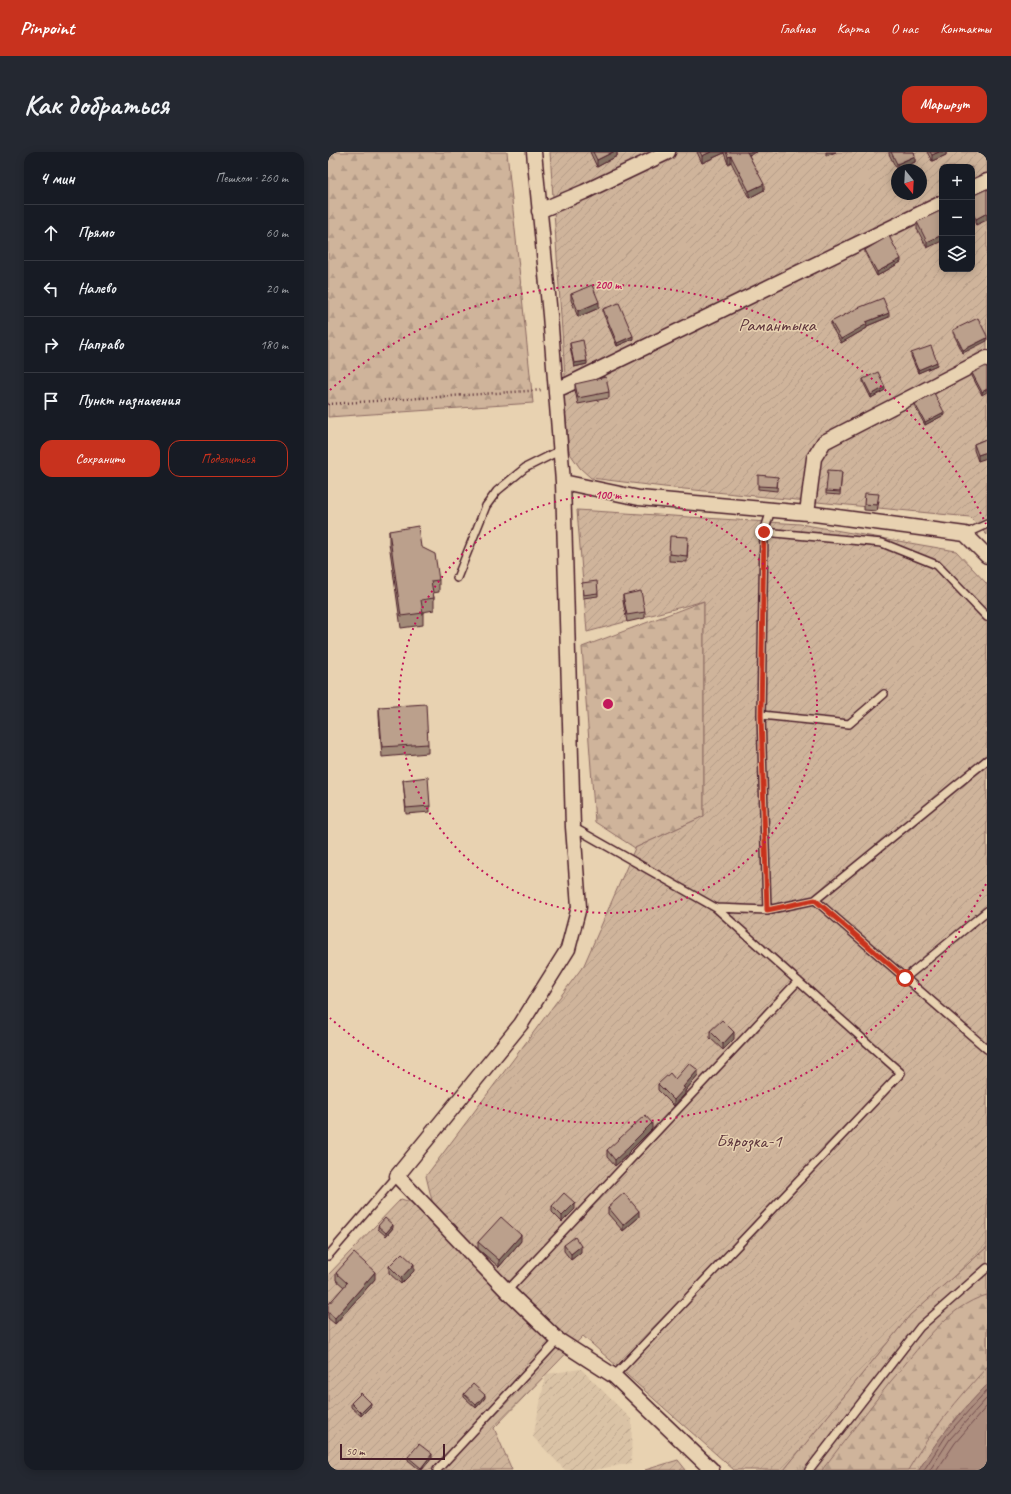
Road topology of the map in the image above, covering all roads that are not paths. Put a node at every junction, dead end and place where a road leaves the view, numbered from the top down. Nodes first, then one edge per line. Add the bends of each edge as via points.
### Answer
1 (534, 152) edge
2 (668, 152) edge
3 (987, 181) edge
4 (975, 187) edge
5 (939, 204) edge
6 (539, 211) junction
7 (987, 358) edge
8 (556, 389) junction
9 (560, 450) junction
10 (563, 482) junction
11 (771, 510) junction
12 (807, 513) junction
13 (987, 524) edge
14 (764, 532) junction
15 (965, 534) junction
16 (987, 556) edge
17 (458, 578) dead end
18 (987, 617) edge
19 (884, 694) dead end
20 (761, 715) junction
21 (987, 760) edge
22 (574, 827) junction
23 (815, 900) junction
24 (716, 908) junction
25 (767, 910) junction
26 (987, 912) edge
27 (905, 978) junction
28 (798, 981) junction
29 (987, 1049) edge
30 (397, 1176) junction
31 (328, 1256) edge
32 (987, 1268) edge
33 (507, 1291) junction
34 (558, 1340) junction
35 (614, 1376) junction
36 (437, 1470) edge
37 (712, 1470) edge
38 (809, 1470) edge

1 - 6 street
2 - 6 street
3 - 4 street
5 - 8 street
6 - 8 street
7 - 12 street via 824,442 814,458
8 - 9 street
9 - 10 street
9 - 17 lane via 525,468 497,491 486,506
10 - 11 street via 639,498
10 - 22 street
11 - 12 street
11 - 14 lane
12 - 15 street
13 - 15 lane
14 - 18 lane via 882,543 937,565
14 - 20 lane
15 - 16 street
19 - 20 lane via 849,724
20 - 25 lane
21 - 23 lane
22 - 24 lane
22 - 30 street via 579,907 568,949 521,1024
23 - 25 lane
23 - 27 lane
24 - 25 lane
24 - 28 lane
26 - 27 lane
27 - 29 lane
28 - 33 lane
28 - 35 lane via 902,1073
30 - 31 lane
30 - 33 street
32 - 38 lane via 920,1327
33 - 34 street
34 - 35 street
34 - 36 lane
35 - 37 street

